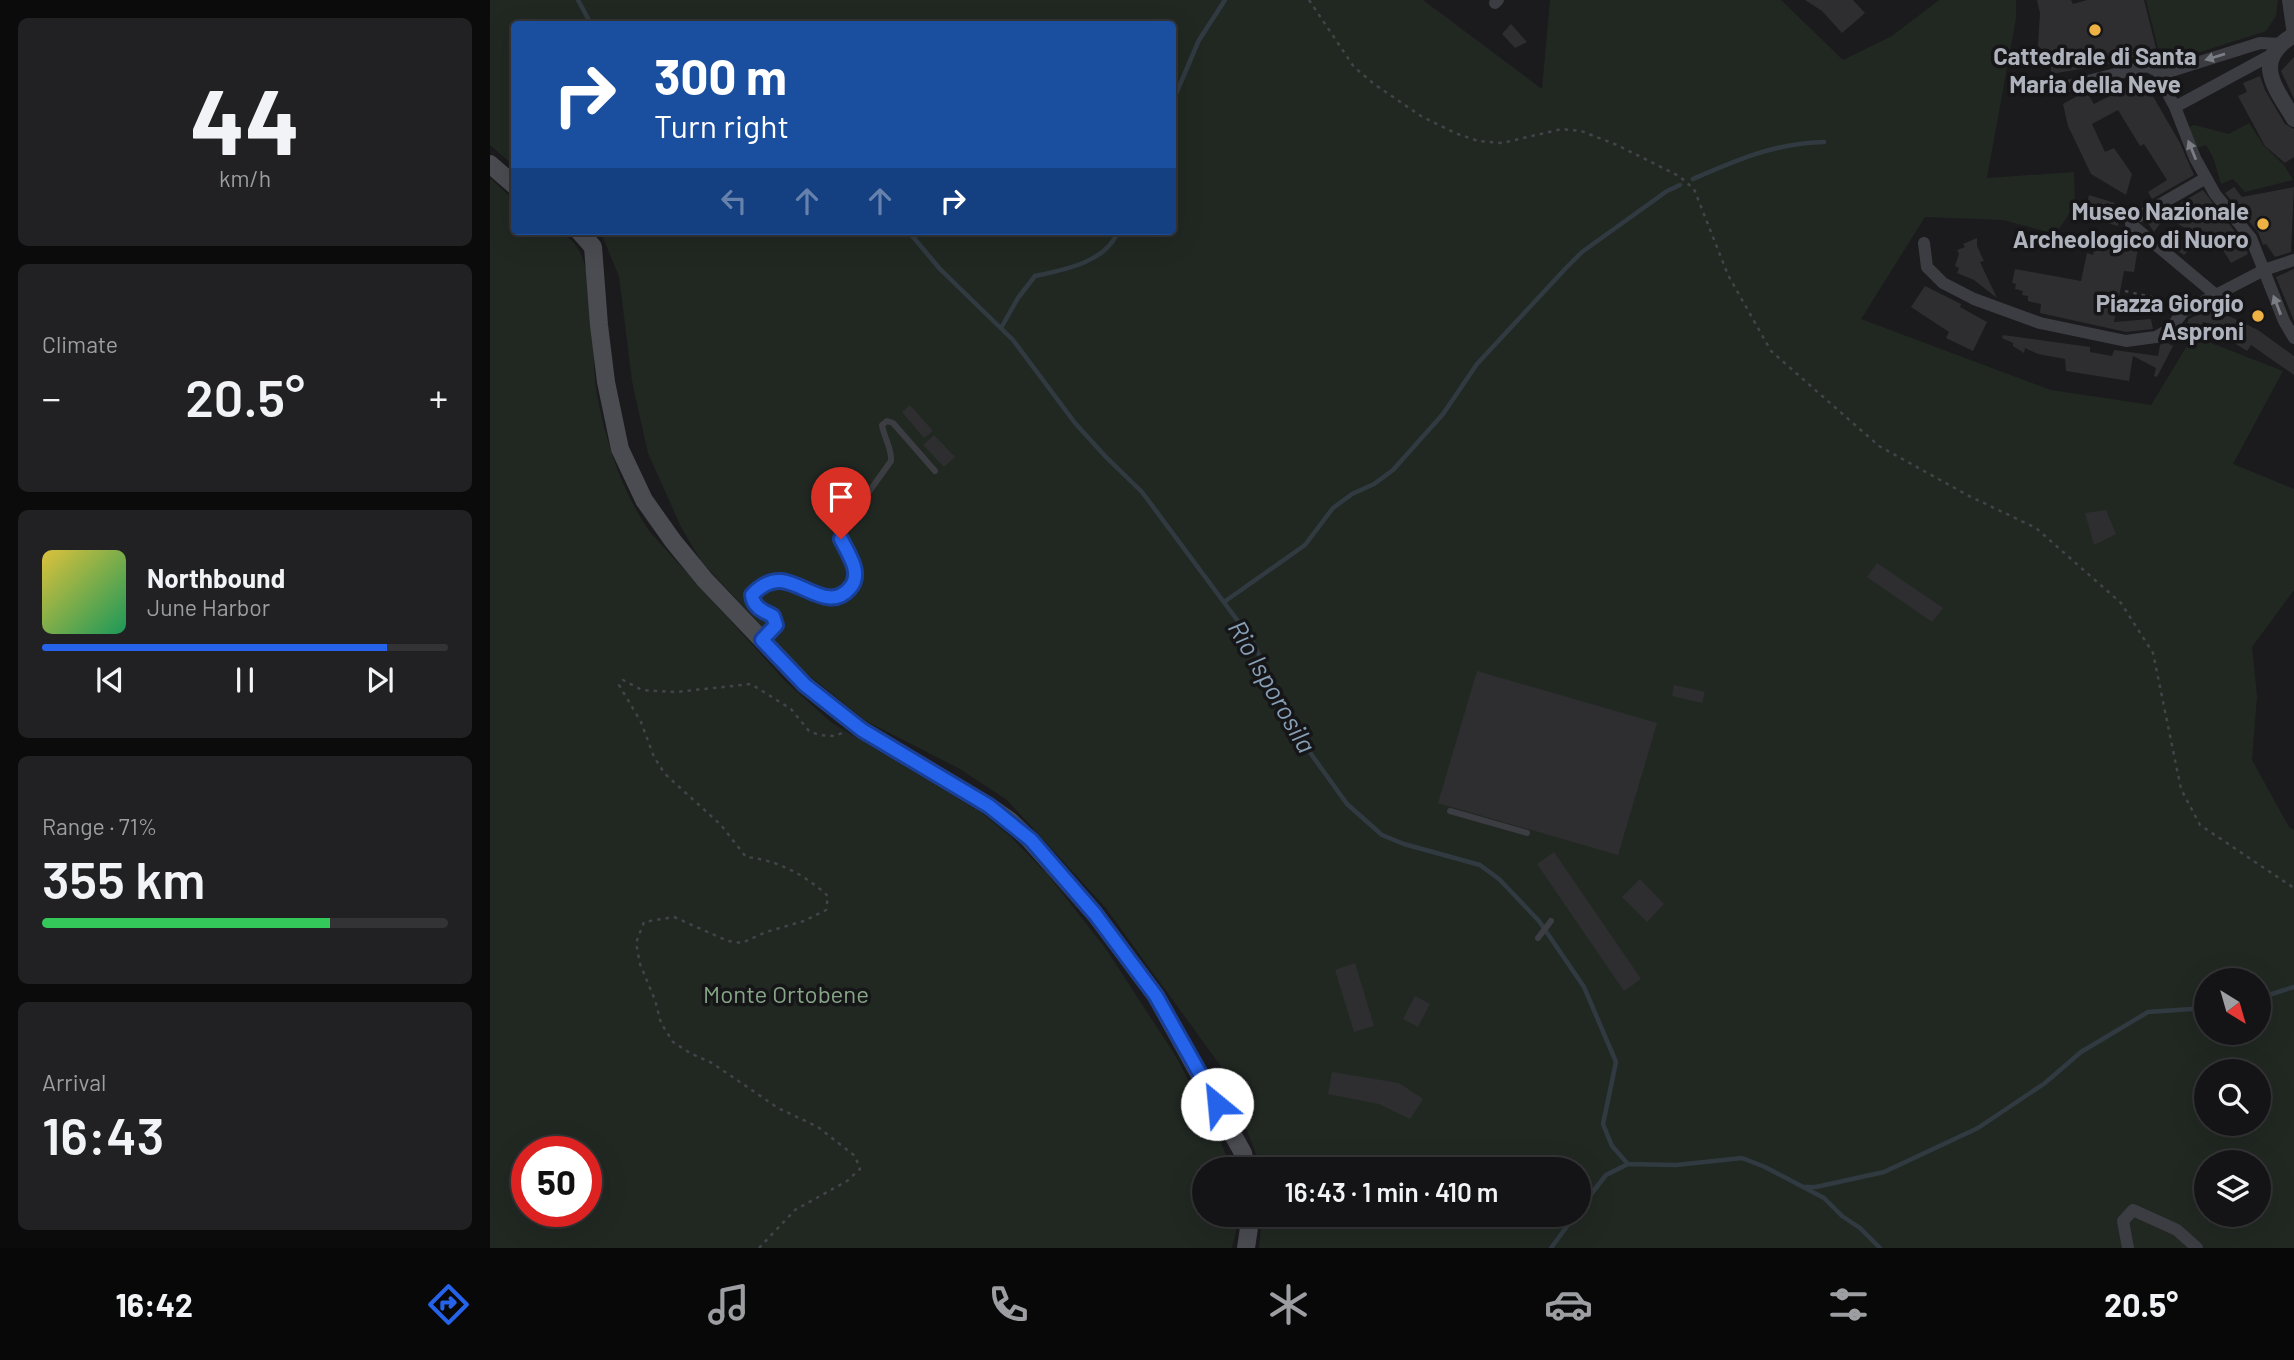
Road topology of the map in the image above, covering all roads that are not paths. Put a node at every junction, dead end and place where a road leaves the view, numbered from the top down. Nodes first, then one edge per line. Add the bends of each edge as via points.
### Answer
1 (2288, 0) edge
2 (2285, 42) edge
3 (2163, 74) junction
4 (2068, 86) dead end
5 (2175, 107) junction
6 (2294, 119) edge
7 (490, 164) edge
8 (2206, 178) junction
9 (511, 183) edge
10 (582, 235) edge
11 (1924, 243) dead end
12 (2294, 260) edge
13 (2264, 270) junction
14 (2216, 295) junction
15 (2294, 338) edge
16 (935, 471) dead end
17 (762, 640) junction
18 (1450, 811) dead end
19 (1527, 833) dead end
20 (1551, 921) dead end
21 (1538, 938) dead end
22 (1244, 1157) edge
23 (1249, 1227) edge
24 (1246, 1248) edge
25 (2128, 1248) edge
26 (2197, 1248) edge

1 - 2 street
2 -> 3 street via 2260,43
2 - 5 street
2 - 6 street via 2269,68 2271,81
3 - 4 street via 2147,66
3 - 5 street via 2161,81
8 -> 5 street
7 - 9 main road
8 - 13 street via 2251,238
8 - 14 street via 2136,220
10 - 17 main road via 593,247 598,325 620,449 645,500 673,541
11 - 14 street via 1927,267 1943,283 1974,299 2040,323 2126,341 2156,337 2183,312
12 - 13 street
13 - 14 street
15 -> 13 street
16 - 17 lane via 893,423 882,425 891,461 843,528 841,539 856,572 855,582 838,598 781,581 757,589 753,601 773,616 776,625
17 - 22 main road via 805,685 862,730 989,806 1031,840 1095,914 1156,996
18 - 19 lane
20 - 21 lane
23 - 24 main road
25 - 26 street via 2123,1221 2133,1210 2177,1230

